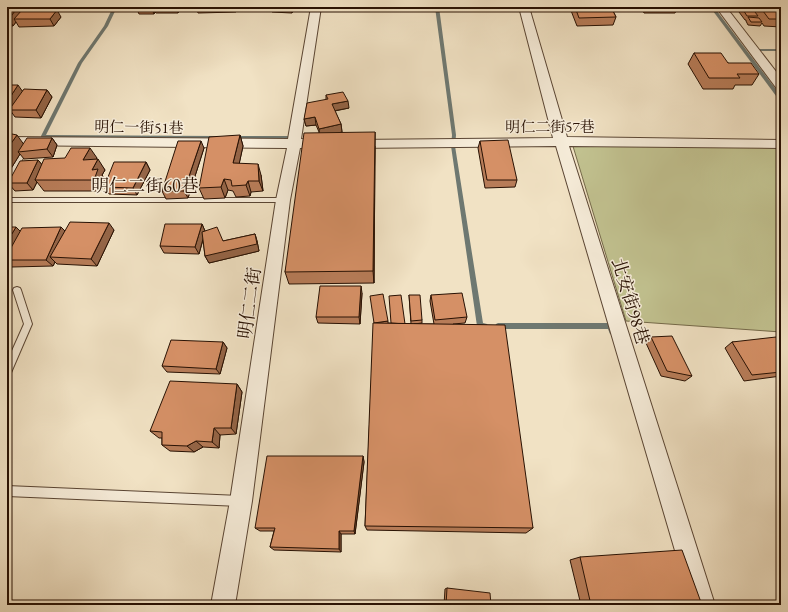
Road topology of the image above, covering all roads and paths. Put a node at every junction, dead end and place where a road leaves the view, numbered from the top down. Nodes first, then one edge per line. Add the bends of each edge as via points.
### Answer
1 (316, 7) edge
2 (524, 7) edge
3 (721, 7) edge
4 (781, 86) edge
5 (7, 141) edge
6 (31, 141) junction
7 (561, 142) junction
8 (781, 144) edge
9 (294, 145) junction
10 (7, 179) edge
11 (7, 200) edge
12 (283, 200) junction
13 (17, 290) dead end
14 (7, 372) edge
15 (7, 491) edge
16 (241, 501) junction
17 (223, 605) edge
18 (703, 605) edge

1 - 9 street, 明仁二街
2 - 7 street, 北安街98巷
3 - 4 street
5 - 6 street, 明仁一街51巷
6 - 9 street, 明仁一街51巷
6 - 10 lane
7 - 8 street, 明仁二街57巷
7 - 9 street, 明仁二街57巷
7 - 18 street, 北安街98巷
9 - 12 street, 明仁二街
11 - 12 lane, 明仁二街60巷
12 - 16 street, 明仁二街
13 - 14 lane via 28,324
15 - 16 lane
16 - 17 street, 明仁二街

